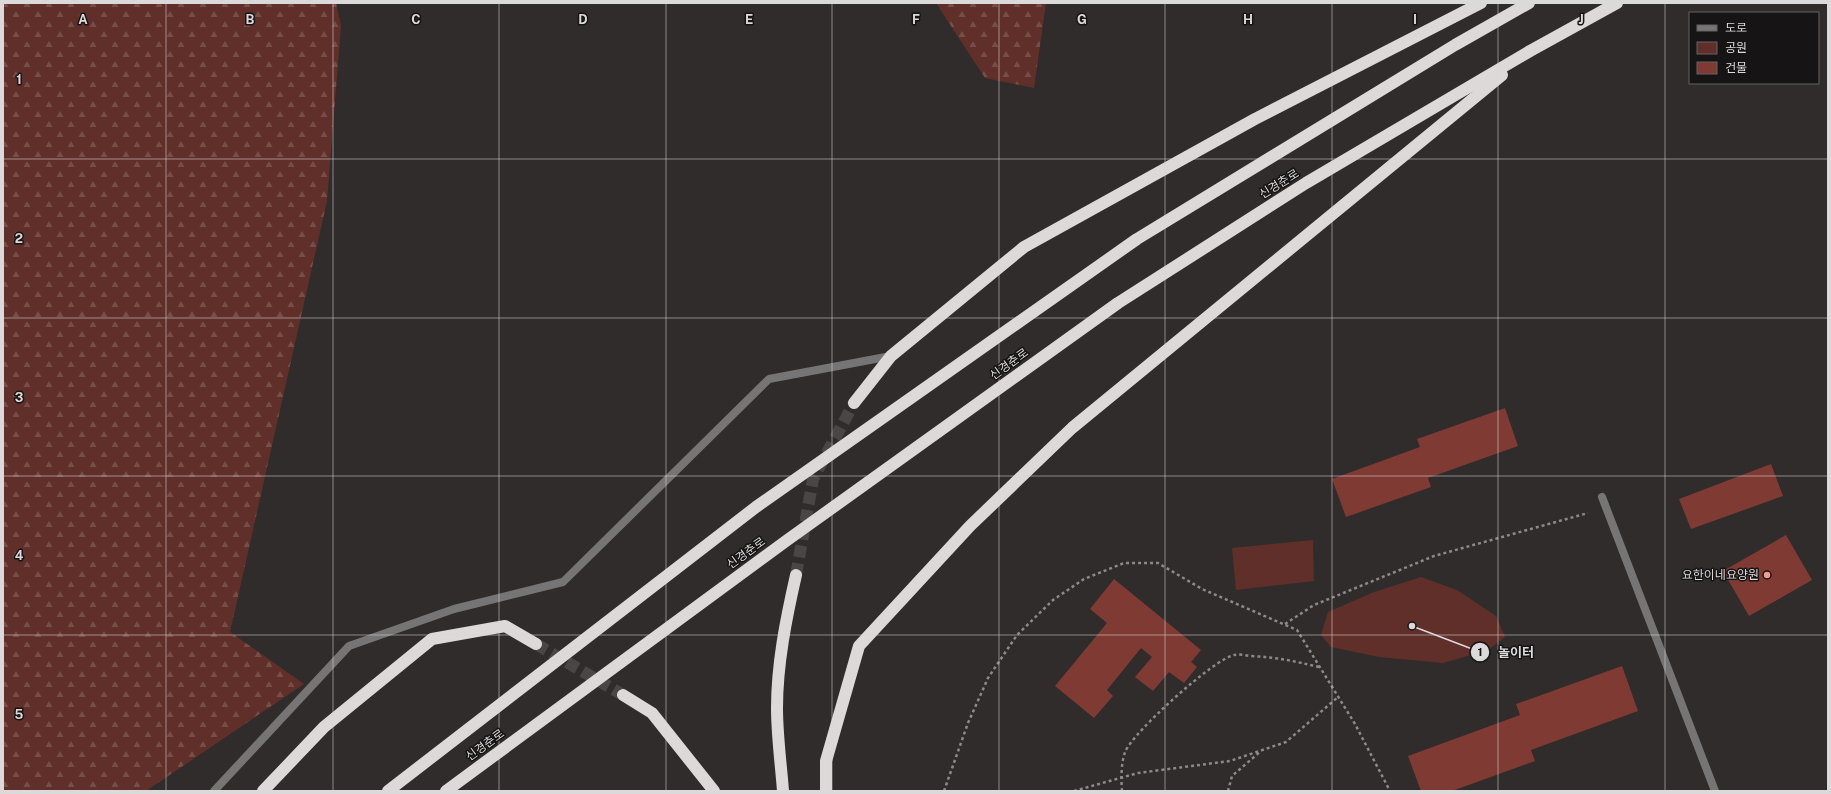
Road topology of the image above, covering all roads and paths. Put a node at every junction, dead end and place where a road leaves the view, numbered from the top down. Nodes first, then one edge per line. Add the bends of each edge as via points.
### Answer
1 (1482, 3) edge
2 (1529, 3) edge
3 (1617, 3) edge
4 (1530, 51) junction
5 (891, 356) junction
6 (854, 403) tunnel mouth
7 (1602, 498) dead end
8 (1607, 508) junction
9 (796, 575) tunnel mouth
10 (1284, 625) junction
11 (536, 644) tunnel mouth
12 (1320, 667) junction
13 (623, 695) tunnel mouth
14 (1338, 697) junction
15 (1263, 750) junction
16 (1121, 777) junction
17 (214, 791) edge
18 (263, 791) edge
19 (388, 791) edge
20 (446, 791) edge
21 (714, 791) edge
22 (783, 791) edge
23 (826, 791) edge
24 (944, 791) edge
25 (1074, 791) edge
26 (1122, 791) edge
27 (1228, 791) edge
28 (1390, 791) edge
29 (1716, 791) edge

1 - 5 highway via 1255,119 1024,247
2 - 19 highway, 신경춘로 via 1455,45 1137,239 756,507
3 - 4 highway, 신경춘로
4 - 20 highway, 신경춘로 via 1306,183 1118,303 786,541
4 - 23 highway via 1072,428 970,526 859,646 826,761
5 - 6 highway
5 - 17 street via 769,380 563,582 454,609 349,646
7 - 8 street
8 - 10 path via 1434,556 1314,605
8 - 29 street
9 - 22 highway via 781,656 777,708
10 - 12 path via 1297,630
10 - 24 path via 1202,589 1158,563 1124,563 1084,579 1053,600 1017,635 988,678 968,722
11 - 18 highway via 504,626 432,639 324,727
12 - 14 path
12 - 16 path via 1278,657 1242,655 1234,655 1218,663 1181,692 1146,726 1126,751
13 - 21 highway via 652,713
14 - 15 path via 1286,742
14 - 28 path
15 - 16 path via 1230,761
15 - 27 path via 1232,776
16 - 25 path
16 - 26 path

